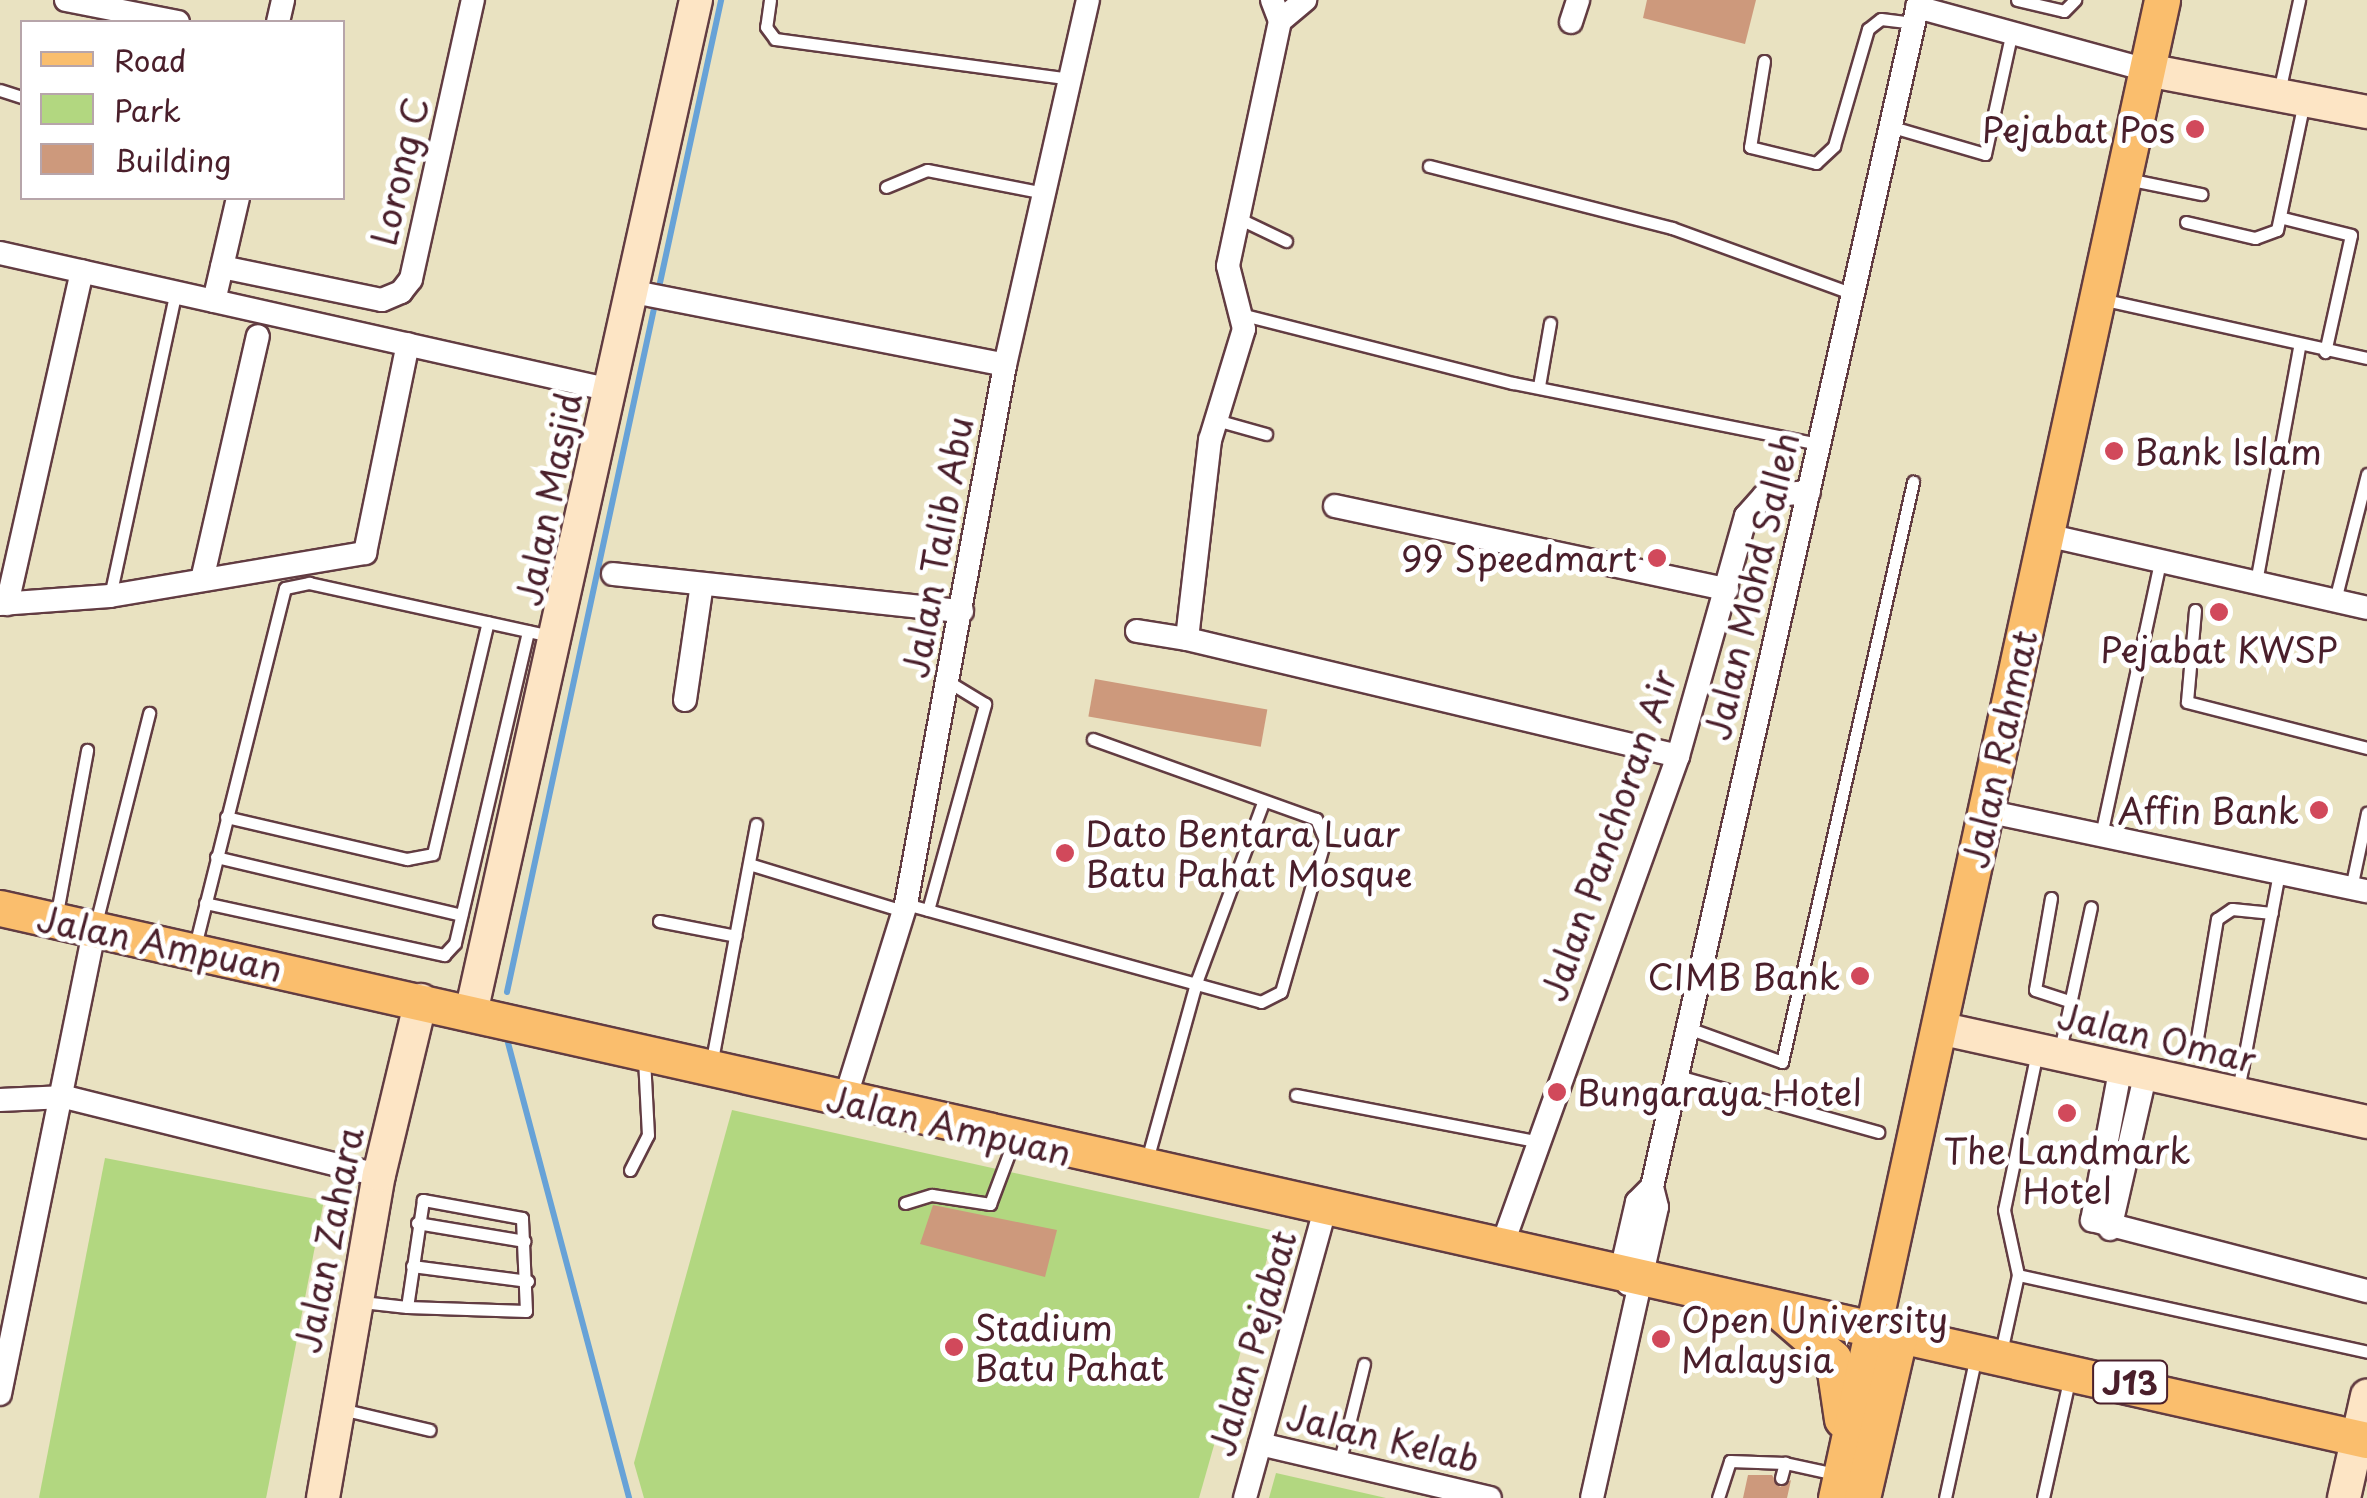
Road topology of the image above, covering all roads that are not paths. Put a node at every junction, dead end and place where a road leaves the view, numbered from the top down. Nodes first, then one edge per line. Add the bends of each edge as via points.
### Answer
1 (66, 0) edge
2 (474, 0) edge
3 (696, 0) edge
4 (770, 0) edge
5 (1088, 0) edge
6 (1306, 0) edge
7 (2018, 0) edge
8 (2075, 0) edge
9 (2161, 0) edge
10 (2299, 0) edge
11 (1276, 10) edge
12 (1916, 10) edge
13 (144, 19) edge
14 (2011, 36) junction
15 (1764, 61) dead end
16 (2146, 70) junction
17 (1070, 80) junction
18 (2291, 99) junction
19 (2367, 112) edge
20 (1889, 126) junction
21 (1430, 166) dead end
22 (2123, 178) junction
23 (886, 187) dead end
24 (1044, 193) junction
25 (2201, 194) dead end
26 (238, 200) edge
27 (2283, 218) junction
28 (1240, 219) junction
29 (2186, 222) dead end
30 (1286, 241) dead end
31 (0, 252) edge
32 (222, 266) junction
33 (82, 271) junction
34 (176, 292) junction
35 (1850, 293) junction
36 (653, 295) junction
37 (2097, 298) junction
38 (214, 300) junction
39 (1244, 315) junction
40 (1550, 323) dead end
41 (258, 336) dead end
42 (408, 344) junction
43 (2298, 347) junction
44 (2325, 352) junction
45 (2367, 358) edge
46 (1004, 365) junction
47 (1540, 386) junction
48 (611, 390) junction
49 (1216, 420) junction
50 (1266, 434) dead end
51 (1819, 444) junction
52 (2367, 474) edge
53 (1913, 482) dead end
54 (1809, 492) junction
55 (1335, 506) dead end
56 (2046, 535) junction
57 (2160, 561) junction
58 (614, 574) dead end
59 (202, 580) junction
60 (2256, 582) junction
61 (702, 584) junction
62 (1726, 589) junction
63 (110, 596) junction
64 (2335, 600) junction
65 (4, 604) edge
66 (2367, 608) edge
67 (2195, 610) dead end
68 (962, 611) junction
69 (488, 622) junction
70 (528, 631) junction
71 (1137, 631) dead end
72 (561, 639) junction
73 (1187, 639) junction
74 (949, 682) junction
75 (685, 700) dead end
76 (149, 713) dead end
77 (1092, 739) dead end
78 (2367, 748) edge
79 (88, 750) dead end
80 (1678, 756) junction
81 (1263, 803) junction
82 (1986, 811) junction
83 (2367, 813) edge
84 (226, 817) junction
85 (756, 824) dead end
86 (2101, 836) junction
87 (216, 857) junction
88 (750, 864) junction
89 (2278, 872) junction
90 (2359, 889) edge
91 (2052, 898) dead end
92 (205, 904) junction
93 (2091, 907) dead end
94 (0, 908) edge
95 (912, 909) junction
96 (2272, 914) junction
97 (462, 915) junction
98 (56, 920) junction
99 (659, 921) dead end
100 (95, 929) junction
101 (736, 936) junction
102 (194, 950) junction
103 (1197, 980) junction
104 (422, 1000) junction
105 (2071, 1002) junction
106 (471, 1013) junction
107 (1688, 1028) junction
108 (1938, 1028) junction
109 (2048, 1054) junction
110 (644, 1055) junction
111 (2243, 1064) junction
112 (710, 1069) junction
113 (2133, 1074) junction
114 (1678, 1076) junction
115 (1296, 1095) dead end
116 (65, 1097) junction
117 (2237, 1097) junction
118 (0, 1100) edge
119 (844, 1102) junction
120 (2364, 1124) edge
121 (1878, 1132) dead end
122 (1014, 1140) junction
123 (1540, 1142) junction
124 (1144, 1168) junction
125 (630, 1170) dead end
126 (379, 1174) junction
127 (904, 1203) dead end
128 (1326, 1206) junction
129 (416, 1223) junction
130 (525, 1241) junction
131 (1503, 1243) junction
132 (412, 1266) junction
133 (2018, 1275) junction
134 (1633, 1278) junction
135 (528, 1280) junction
136 (2367, 1291) edge
137 (1759, 1300) junction
138 (356, 1302) junction
139 (407, 1306) junction
140 (1888, 1326) junction
141 (6, 1343) edge
142 (1990, 1349) junction
143 (2367, 1352) edge
144 (1364, 1364) dead end
145 (2072, 1367) junction
146 (0, 1394) edge
147 (2367, 1396) edge
148 (337, 1408) junction
149 (430, 1430) dead end
150 (2362, 1438) edge
151 (1260, 1444) junction
152 (1785, 1463) junction
153 (1340, 1464) junction
154 (1781, 1478) dead end
155 (1846, 1490) edge
156 (322, 1498) edge
157 (1245, 1498) edge
158 (1490, 1498) edge
159 (1592, 1498) edge
160 (1718, 1498) edge
161 (1946, 1498) edge
162 (2043, 1498) edge
163 (2344, 1498) edge

1 - 13 street
2 - 32 street, Lorong C via 412,279 400,292 382,300
3 - 36 street, Jalan Masjid
4 - 17 lane via 766,27 775,40
5 - 17 street, Jalan Talib Abu
6 - 11 street
7 - 8 lane via 2064,12
9 - 16 main road, Jalan Rahmat
10 - 18 lane
11 - 28 street
12 - 14 street
12 - 15 lane via 1868,29 1834,146 1816,163 1750,147
12 - 20 street, Jalan Mohd Salleh
14 - 16 street
14 - 20 lane via 1986,154
16 - 18 street
16 - 22 main road, Jalan Rahmat
17 - 24 street, Jalan Talib Abu
18 - 19 street
18 - 27 lane
20 - 35 street, Jalan Mohd Salleh
21 - 35 lane via 1672,228
22 - 25 lane
22 - 37 main road, Jalan Rahmat
23 - 24 lane via 927,170
24 - 46 street, Jalan Talib Abu
26 - 32 street
27 - 29 lane via 2255,238
27 - 44 lane via 2351,235
28 - 30 lane
28 - 39 street via 1228,284
31 - 33 street
32 - 38 street
33 - 34 street
33 - 65 street
34 - 38 street
34 - 63 lane
35 - 51 street, Jalan Mohd Salleh
36 - 46 street
36 - 48 street, Jalan Masjid
37 - 43 lane
37 - 56 main road, Jalan Rahmat
38 - 42 street
39 - 47 lane
39 - 49 street
40 - 47 lane
41 - 59 street
42 - 48 street
42 - 59 street via 365,553
43 - 44 lane
43 - 60 lane
44 - 45 lane
46 - 68 street, Jalan Talib Abu
47 - 51 lane
48 - 72 street, Jalan Masjid
49 - 50 lane
49 - 73 street
51 - 54 street, Jalan Mohd Salleh
52 - 64 lane
53 - 107 lane via 1782,1062
54 - 62 street, Jalan Panchoran Air via 1754,503
54 - 107 street, Jalan Mohd Salleh
55 - 62 street
56 - 57 street
56 - 82 main road, Jalan Rahmat
57 - 60 street
57 - 86 lane
58 - 61 street
59 - 63 street
60 - 64 street
61 - 68 street
61 - 75 street
62 - 80 street, Jalan Panchoran Air
63 - 65 street
64 - 66 street
67 - 78 lane via 2186,702
68 - 74 street, Jalan Talib Abu
69 - 70 lane
69 - 84 lane via 293,584 280,598
69 - 84 lane via 434,854 407,859
70 - 72 lane
70 - 97 lane
71 - 73 street
72 - 106 street, Jalan Masjid
73 - 80 street
74 - 95 street, Jalan Talib Abu
74 - 95 lane via 985,704
76 - 100 lane
77 - 81 lane
79 - 98 lane
80 - 123 street, Jalan Panchoran Air
81 - 103 lane
81 - 103 lane via 1316,819 1326,840 1281,992 1261,1002
82 - 86 street
82 - 108 main road, Jalan Rahmat
83 - 90 lane
84 - 87 lane
85 - 88 lane
86 - 89 street
87 - 92 lane
87 - 97 lane
88 - 95 lane
88 - 101 lane
89 - 90 street
89 - 96 lane
91 - 105 lane via 2034,990
92 - 97 lane via 432,954 455,943
92 - 102 lane
93 - 105 lane
94 - 98 main road, Jalan Ampuan
95 - 103 lane
95 - 119 street, Jalan Talib Abu
96 - 111 lane
96 - 111 lane via 2222,912 2213,939 2195,1050
98 - 100 main road, Jalan Ampuan
99 - 101 lane
100 - 102 main road, Jalan Ampuan
100 - 116 street
101 - 112 lane
102 - 104 main road, Jalan Ampuan
103 - 124 lane
104 - 106 main road, Jalan Ampuan
104 - 126 street, Jalan Zahara
105 - 109 lane
106 - 110 main road, Jalan Ampuan
107 - 114 street, Jalan Mohd Salleh
108 - 109 street, Jalan Omar
108 - 140 main road, Jalan Rahmat
109 - 113 street, Jalan Omar
109 - 133 lane via 2004,1210
110 - 112 main road, Jalan Ampuan
110 - 125 lane via 648,1135
111 - 117 lane
112 - 119 main road, Jalan Ampuan
113 - 117 street, Jalan Omar
113 - 136 street via 2088,1207 2110,1229
114 - 121 lane
114 - 134 street, Jalan Mohd Salleh via 1652,1187 1637,1202
115 - 123 lane
116 - 118 street
116 - 126 street
116 - 141 street
117 - 120 street, Jalan Omar
119 - 122 main road, Jalan Ampuan
122 - 124 main road, Jalan Ampuan
122 - 127 lane via 990,1204 932,1194
123 - 131 street, Jalan Panchoran Air
124 - 128 main road, Jalan Ampuan
126 - 138 street, Jalan Zahara
128 - 131 main road, Jalan Ampuan
128 - 151 street, Jalan Pejabat
129 - 130 lane
129 - 130 lane via 423,1200 516,1212
129 - 132 lane
130 - 135 lane
131 - 134 main road, Jalan Ampuan
132 - 135 lane
132 - 139 lane
133 - 142 lane
133 - 143 lane
134 - 137 main road, Jalan Ampuan
134 - 159 street, Jalan Mohd Salleh
135 - 139 lane via 526,1312
137 - 140 main road, Jalan Ampuan
137 - 155 main road via 1818,1336 1833,1358 1843,1388
138 - 139 lane
138 - 148 street, Jalan Zahara
140 - 142 main road, J13
140 - 155 main road, Jalan Rahmat
141 - 146 street
142 - 145 main road, J13
142 - 161 lane
144 - 153 lane
145 - 150 main road, J13
145 - 162 lane
147 - 150 street
148 - 149 lane
148 - 156 street, Jalan Zahara
150 - 163 street
151 - 153 street, Jalan Kelab
151 - 157 street, Jalan Pejabat
152 - 154 lane
152 - 155 lane
152 - 160 lane via 1730,1461
153 - 158 street, Jalan Kelab

